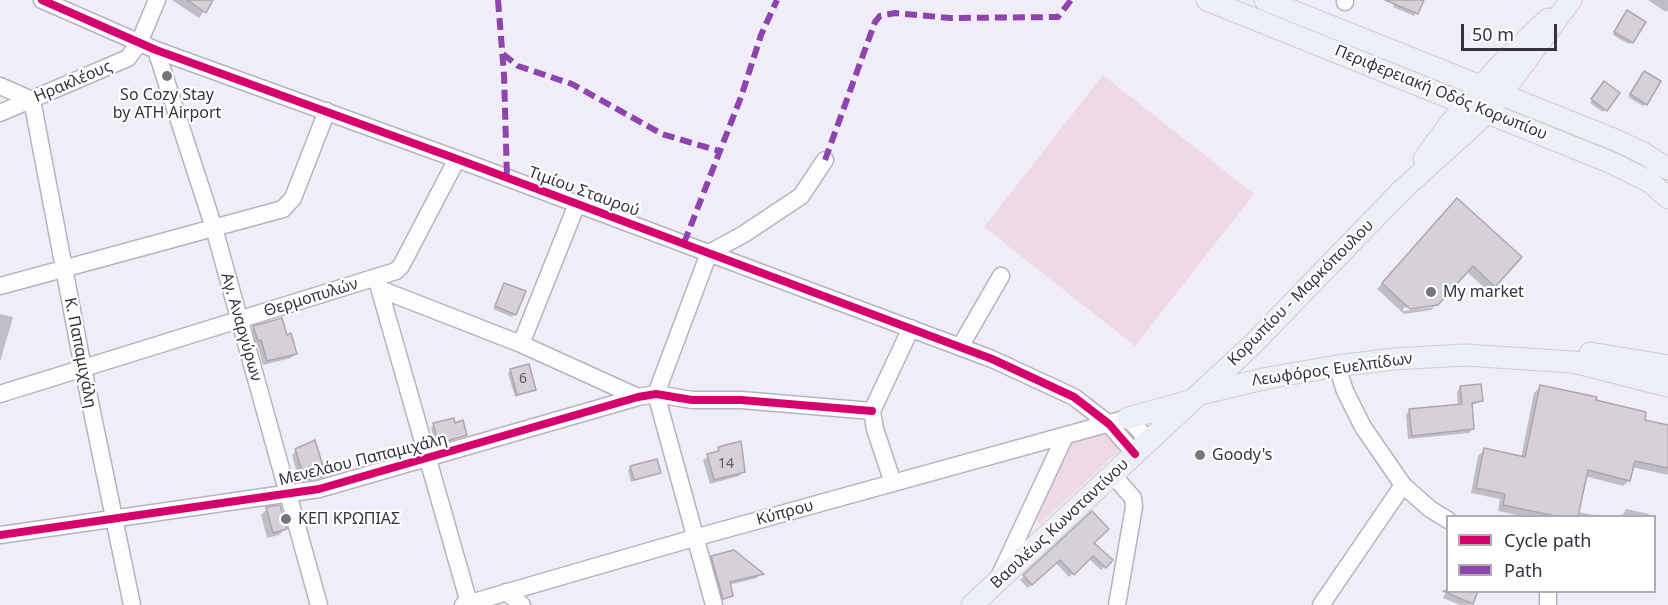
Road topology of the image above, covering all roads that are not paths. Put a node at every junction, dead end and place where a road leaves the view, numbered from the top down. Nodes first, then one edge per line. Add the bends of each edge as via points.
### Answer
1 (42, 0) edge
2 (157, 0) edge
3 (1207, 0) edge
4 (1265, 0) edge
5 (1570, 0) edge
6 (139, 43) junction
7 (156, 50) junction
8 (0, 86) edge
9 (1482, 86) junction
10 (1503, 94) junction
11 (32, 100) junction
12 (1467, 103) junction
13 (327, 111) junction
14 (1488, 112) junction
15 (0, 113) edge
16 (457, 159) junction
17 (825, 160) dead end
18 (1668, 169) edge
19 (1401, 191) junction
20 (1668, 198) edge
21 (577, 204) junction
22 (214, 228) junction
23 (710, 253) junction
24 (63, 269) junction
25 (1001, 276) dead end
26 (378, 283) junction
27 (0, 286) edge
28 (240, 320) junction
29 (910, 328) junction
30 (521, 344) junction
31 (960, 347) junction
32 (1465, 355) junction
33 (1337, 366) junction
34 (1668, 366) edge
35 (82, 368) junction
36 (1668, 386) edge
37 (0, 394) edge
38 (656, 394) junction
39 (638, 397) junction
40 (1196, 397) junction
41 (872, 411) junction
42 (1118, 421) junction
43 (1065, 436) junction
44 (1142, 448) junction
45 (429, 459) junction
46 (1113, 475) junction
47 (893, 483) junction
48 (1403, 485) junction
49 (288, 495) junction
50 (113, 518) junction
51 (1446, 519) edge
52 (0, 536) edge
53 (694, 538) junction
54 (995, 584) junction
55 (506, 591) junction
56 (466, 604) edge
57 (132, 605) edge
58 (319, 605) edge
59 (522, 605) edge
60 (714, 605) edge
61 (972, 605) edge
62 (1117, 605) edge
63 (1321, 605) edge

1 - 6 street, Τιμίου Σταυρού
2 - 6 street
3 - 12 main road, Περιφερειακή Οδός Κορωπίου
4 - 9 main road, Περιφερειακή Οδός Κορωπίου
5 - 9 main road, Κορωπίου - Μαρκόπουλου
5 - 10 main road, Κορωπίου - Μαρκόπουλου
6 - 7 street, Τιμίου Σταυρού
6 - 11 street, Ηρακλέους via 128,58
7 - 13 street, Τιμίου Σταυρού
7 - 22 street, Αγ. Αναργύρων
8 - 11 street
9 - 10 main road, Περιφερειακή Οδός Κορωπίου
9 - 12 main road, Κορωπίου - Μαρκόπουλου
10 - 14 main road, Κορωπίου - Μαρκόπουλου
10 - 18 main road, Περιφερειακή Οδός Κορωπίου via 1643,153
11 - 15 street, Ηρακλέους
11 - 24 street, Κ. Παπαμιχάλη
12 - 14 main road, Περιφερειακή Οδός Κορωπίου
12 - 19 main road, Κορωπίου - Μαρκόπουλου
13 - 16 street, Τιμίου Σταυρού
13 - 22 street via 294,198 283,209
14 - 19 main road, Κορωπίου - Μαρκόπουλου
14 - 20 main road, Περιφερειακή Οδός Κορωπίου via 1632,172
16 - 21 street, Τιμίου Σταυρού
16 - 26 street, Θερμοπυλών via 401,266
17 - 23 street via 801,196
19 - 40 main road, Κορωπίου - Μαρκόπουλου via 1251,346
21 - 23 street, Τιμίου Σταυρού
21 - 30 street
22 - 24 street
22 - 28 street, Αγ. Αναργύρων
23 - 29 street, Τιμίου Σταυρού
23 - 38 street
24 - 27 street
24 - 35 street, Κ. Παπαμιχάλη
25 - 31 street
26 - 28 street, Θερμοπυλών
26 - 30 street
26 - 45 street
28 - 35 street, Θερμοπυλών
28 - 49 street, Αγ. Αναργύρων
29 - 31 street, Τιμίου Σταυρού
29 - 41 street
30 - 39 street
31 - 42 street, Τιμίου Σταυρού via 1074,397
32 - 33 main road, Λεωφόρος Ευελπίδων
32 - 34 main road, Λεωφόρος Ευελπίδων via 1500,346 1519,347
32 - 36 main road, Λεωφόρος Ευελπίδων via 1573,362
33 - 40 main road, Λεωφόρος Ευελπίδων via 1268,378
33 - 48 street via 1364,427
35 - 37 street, Θερμοπυλών
35 - 50 street, Κ. Παπαμιχάλη
38 - 39 street, Μενελάου Παπαμιχάλη
38 - 41 street, Μενελάου Παπαμιχάλη via 692,400
38 - 53 street
39 - 45 street, Μενελάου Παπαμιχάλη
40 - 42 main road, Λεωφόρος Ευελπίδων
40 - 44 main road, Βασιλέως Κωνσταντίνου
41 - 47 street via 874,429
42 - 43 street, Κύπρου
42 - 44 street, Τιμίου Σταυρού
43 - 47 street, Κύπρου
43 - 54 street
44 - 46 main road, Βασιλέως Κωνσταντίνου
45 - 49 street, Μενελάου Παπαμιχάλη
45 - 56 street
46 - 54 main road, Βασιλέως Κωνσταντίνου
46 - 62 street via 1133,498 1134,507
47 - 53 street, Κύπρου
48 - 51 street
48 - 63 street
49 - 50 street, Μενελάου Παπαμιχάλη
49 - 58 street, Αγ. Αναργύρων
50 - 52 street, Μενελάου Παπαμιχάλη
50 - 57 street, Κ. Παπαμιχάλη
53 - 55 street, Κύπρου
53 - 60 street
54 - 61 main road, Βασιλέως Κωνσταντίνου
55 - 56 street, Κύπρου
55 - 59 street

